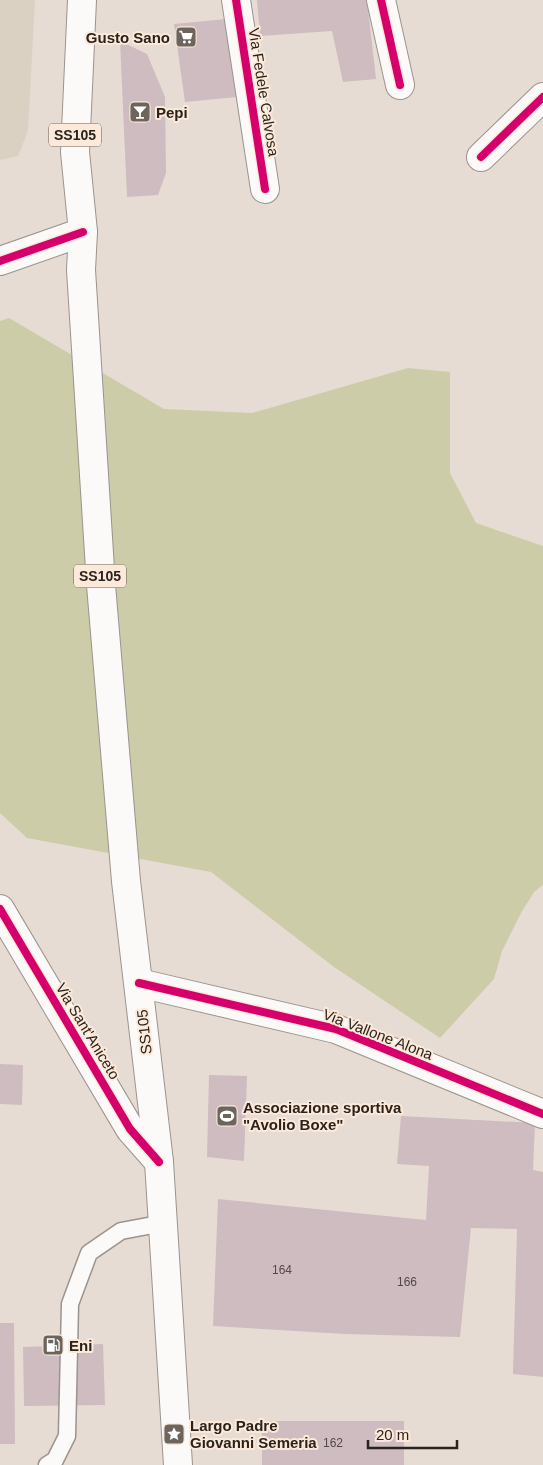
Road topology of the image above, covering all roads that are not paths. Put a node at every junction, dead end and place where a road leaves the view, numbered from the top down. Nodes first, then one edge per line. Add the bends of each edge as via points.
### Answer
1 (82, 0) edge
2 (236, 0) edge
3 (381, 0) edge
4 (400, 85) dead end
5 (543, 97) edge
6 (481, 158) dead end
7 (265, 189) dead end
8 (83, 232) junction
9 (0, 261) edge
10 (0, 909) edge
11 (139, 983) junction
12 (543, 1114) edge
13 (158, 1162) junction
14 (164, 1223) junction
15 (47, 1465) edge
16 (178, 1465) edge

1 - 8 main road, SS105 via 75,152
2 - 7 main road, Via Fedele Calvosa
3 - 4 main road
5 - 6 main road
8 - 9 main road
8 - 11 main road, SS105 / SS105 via 81,270 101,585 126,880
10 - 13 main road, Via Sant'Aniceto via 130,1129
11 - 12 main road, Via Vallone Alona via 336,1029
11 - 13 main road, SS105 / SS105
13 - 14 main road, SS105 / SS105
14 - 15 lane via 121,1231 89,1253 70,1304 67,1436 55,1460
14 - 16 main road, SS105 / SS105

